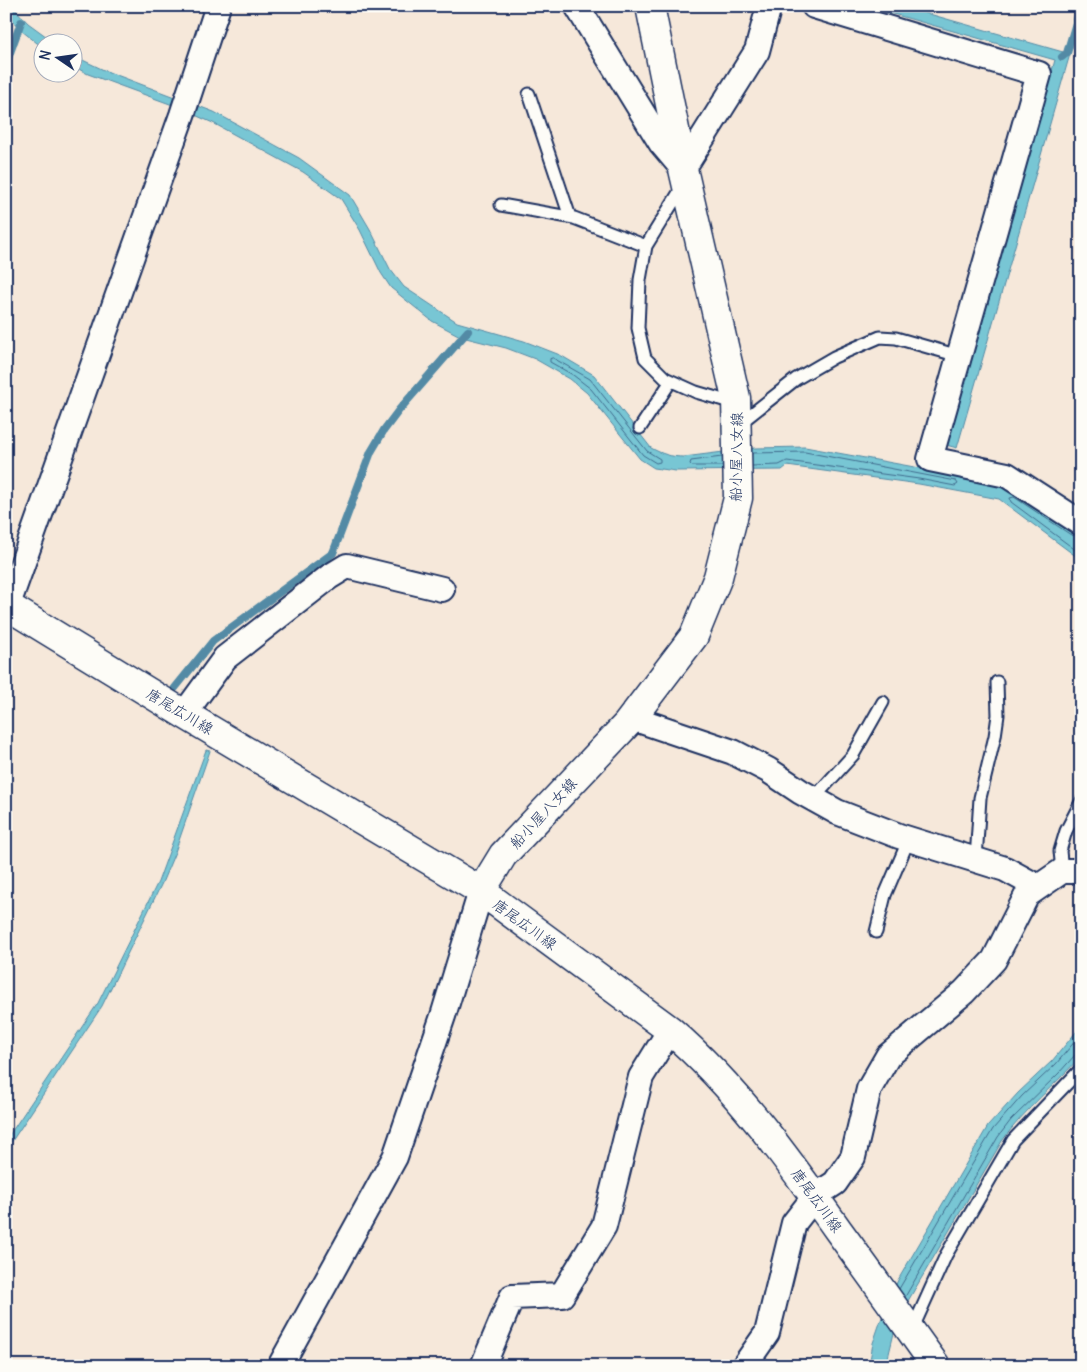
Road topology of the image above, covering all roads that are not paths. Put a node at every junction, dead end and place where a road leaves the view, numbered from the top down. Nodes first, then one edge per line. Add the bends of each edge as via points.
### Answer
1 (218, 6) edge
2 (577, 6) edge
3 (650, 6) edge
4 (769, 6) edge
5 (814, 6) edge
6 (529, 94) dead end
7 (684, 176) junction
8 (501, 205) dead end
9 (570, 217) junction
10 (646, 246) junction
11 (959, 356) junction
12 (671, 381) junction
13 (640, 428) dead end
14 (737, 438) junction
15 (1081, 523) edge
16 (442, 589) dead end
17 (7, 607) edge
18 (997, 682) dead end
19 (883, 702) dead end
20 (184, 714) junction
21 (632, 718) junction
22 (813, 798) junction
23 (1081, 802) edge
24 (909, 839) junction
25 (976, 859) junction
26 (1071, 871) edge
27 (1038, 887) junction
28 (481, 891) junction
29 (876, 932) dead end
30 (670, 1030) junction
31 (1081, 1069) edge
32 (815, 1196) junction
33 (907, 1326) junction
34 (289, 1363) edge
35 (483, 1366) edge
36 (744, 1366) edge
37 (936, 1366) edge

1 - 17 street
2 - 7 street
3 - 7 main road, 船小屋八女線
4 - 7 street via 757,51
5 - 11 street via 1039,74
6 - 9 lane
7 - 10 lane
7 - 14 main road, 船小屋八女線
8 - 9 lane
9 - 10 lane
10 - 12 lane via 640,280 638,328 645,358
11 - 14 lane via 896,338 880,338 834,357 796,379
11 - 15 street via 930,459 1007,475
12 - 13 lane
12 - 14 lane via 696,392
14 - 21 main road, 船小屋八女線 via 738,498 718,577 694,636
16 - 20 street via 347,566 225,658
17 - 20 main road, 唐尾広川線
18 - 25 lane via 998,715 980,798
19 - 22 lane via 853,755
20 - 28 main road, 唐尾広川線
21 - 22 street via 733,752
21 - 28 main road, 船小屋八女線 via 503,855
22 - 24 street via 837,812
23 - 26 lane via 1060,851
24 - 25 street
24 - 29 lane via 885,895
25 - 27 street via 1006,869
26 - 27 street
27 - 32 street via 1027,894 994,960 964,992 888,1056 868,1089 853,1157 835,1183
28 - 30 main road, 唐尾広川線
28 - 34 street via 395,1157
30 - 32 main road, 唐尾広川線 via 697,1054 761,1126
30 - 35 street via 641,1077 604,1226 562,1295 512,1297
31 - 33 lane via 1013,1140
32 - 33 main road, 唐尾広川線
32 - 36 street via 794,1223 767,1333
33 - 37 main road, 唐尾広川線

